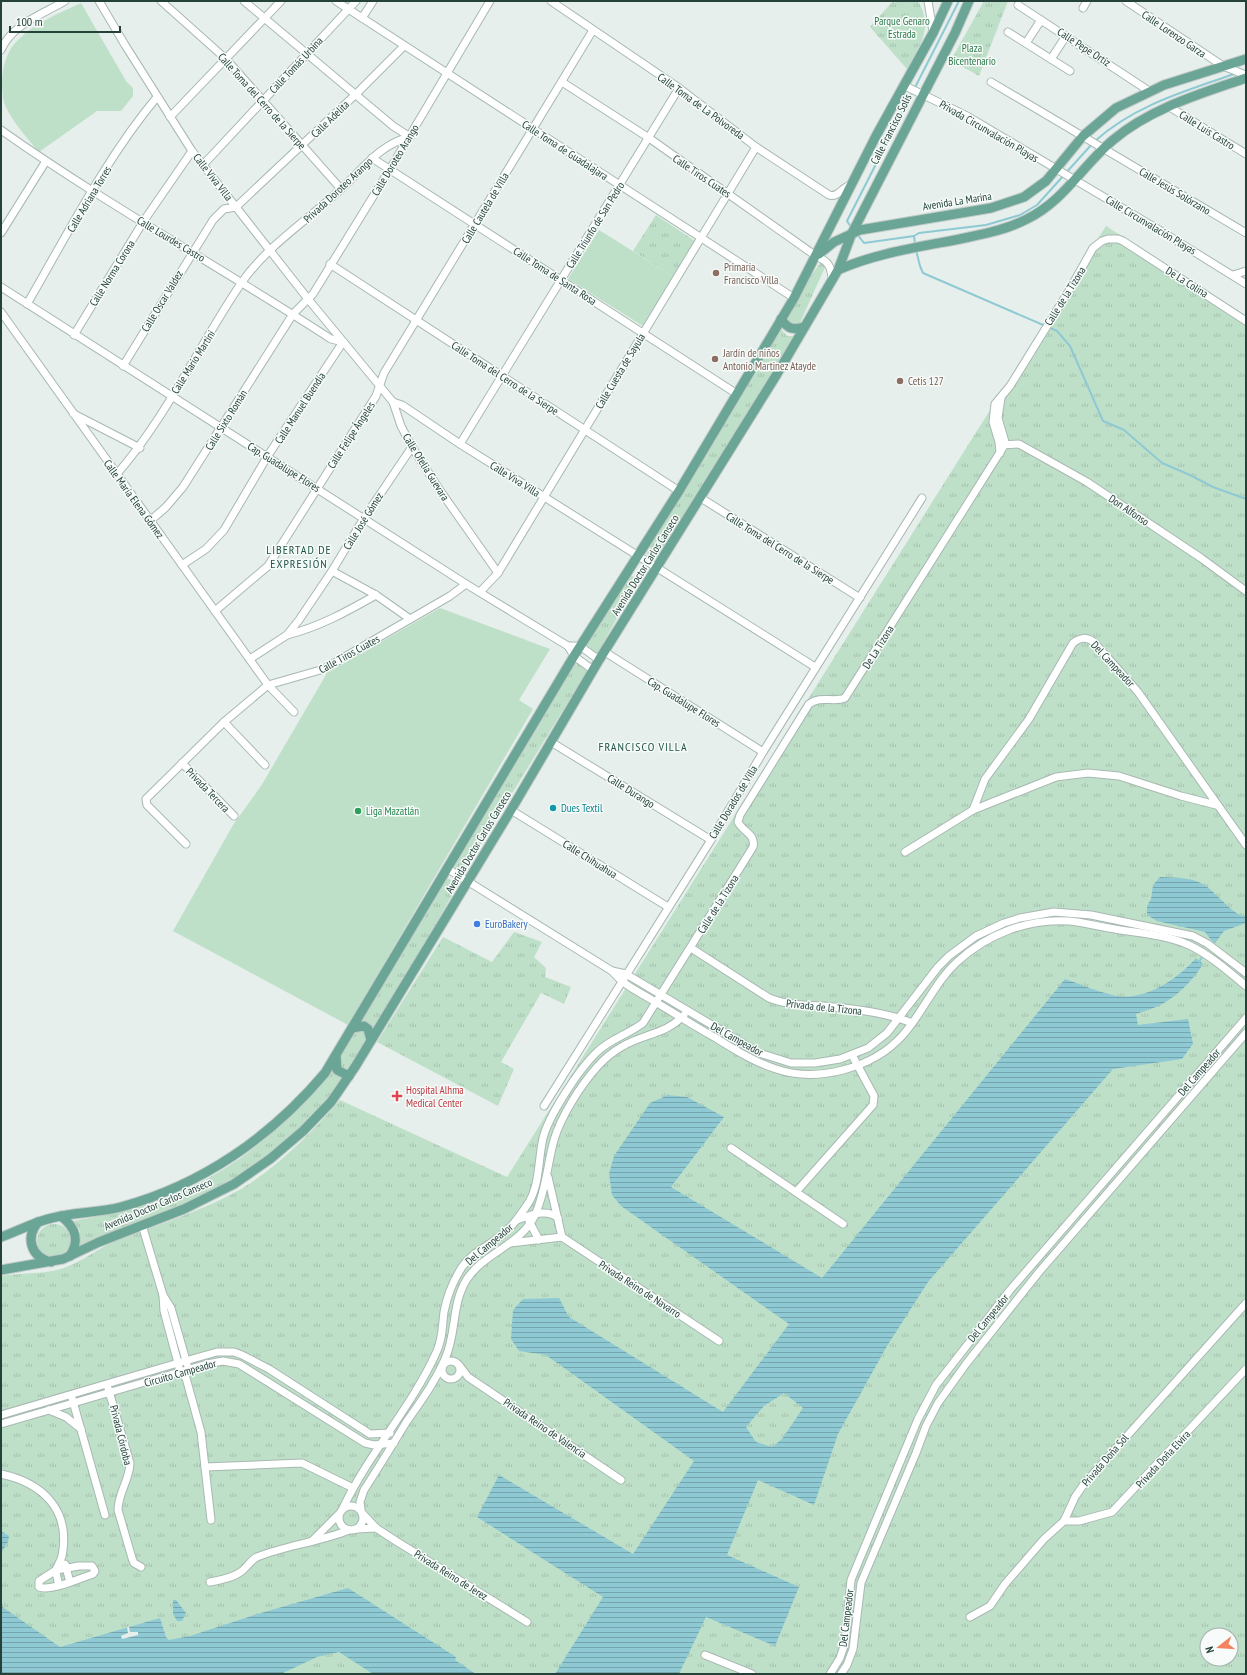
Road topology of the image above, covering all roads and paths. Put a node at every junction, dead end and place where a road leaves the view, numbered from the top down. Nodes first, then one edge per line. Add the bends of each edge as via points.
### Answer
1 (66, 1) edge
2 (100, 1) edge
3 (162, 1) edge
4 (244, 1) edge
5 (280, 1) edge
6 (336, 1) edge
7 (356, 1) edge
8 (373, 1) edge
9 (490, 1) edge
10 (551, 1) edge
11 (928, 1) edge
12 (948, 1) edge
13 (969, 1) edge
14 (1087, 1) edge
15 (1126, 1) edge
16 (1018, 5) dead end
17 (1083, 8) dead end
18 (348, 9) junction
19 (264, 18) junction
20 (362, 18) junction
21 (1041, 20) junction
22 (593, 30) junction
23 (1008, 32) dead end
24 (933, 33) junction
25 (1066, 36) junction
26 (1026, 43) junction
27 (404, 46) junction
28 (1, 50) edge
29 (307, 54) junction
30 (226, 59) junction
31 (1052, 59) junction
32 (1246, 59) edge
33 (1223, 66) junction
34 (1070, 71) dead end
35 (447, 73) junction
36 (1246, 76) edge
37 (562, 82) junction
38 (991, 82) dead end
39 (903, 86) junction
40 (680, 88) junction
41 (1149, 91) junction
42 (356, 94) junction
43 (922, 95) junction
44 (157, 97) junction
45 (263, 100) junction
46 (1168, 106) junction
47 (170, 118) junction
48 (533, 129) junction
49 (1, 130) edge
50 (410, 136) junction
51 (1083, 136) junction
52 (649, 138) junction
53 (302, 146) junction
54 (756, 147) junction
55 (1104, 148) junction
56 (192, 151) junction
57 (1246, 154) edge
58 (372, 158) junction
59 (46, 161) junction
60 (203, 165) junction
61 (1055, 169) junction
62 (390, 170) junction
63 (1075, 180) junction
64 (620, 185) junction
65 (851, 185) junction
66 (341, 189) junction
67 (93, 191) junction
68 (728, 193) junction
69 (236, 207) junction
70 (143, 222) junction
71 (475, 224) junction
72 (854, 230) junction
73 (1, 233) edge
74 (1246, 233) edge
75 (701, 238) junction
76 (1128, 245) joint
77 (270, 250) junction
78 (192, 252) junction
79 (816, 256) junction
80 (330, 264) junction
81 (838, 270) junction
82 (1246, 271) edge
83 (1233, 275) junction
84 (832, 278) junction
85 (561, 280) junction
86 (242, 282) junction
87 (1246, 284) edge
88 (1, 288) edge
89 (794, 298) junction
90 (308, 299) junction
91 (27, 304) junction
92 (1, 312) edge
93 (293, 314) junction
94 (781, 319) junction
95 (416, 320) junction
96 (1246, 321) edge
97 (804, 327) junction
98 (643, 333) junction
99 (74, 335) junction
100 (343, 342) junction
101 (123, 366) junction
102 (502, 376) junction
103 (380, 387) junction
104 (737, 394) junction
105 (170, 397) junction
106 (393, 402) junction
107 (72, 413) junction
108 (220, 427) junction
109 (585, 430) junction
110 (460, 444) junction
111 (1002, 445) junction
112 (412, 446) junction
113 (140, 448) junction
114 (267, 457) junction
115 (116, 475) junction
116 (317, 488) junction
117 (679, 491) junction
118 (544, 497) junction
119 (701, 498) junction
120 (922, 498) dead end
121 (364, 518) junction
122 (151, 520) junction
123 (637, 555) junction
124 (182, 565) junction
125 (657, 568) junction
126 (332, 570) junction
127 (498, 573) junction
128 (466, 584) junction
129 (1246, 591) edge
130 (480, 592) junction
131 (376, 595) junction
132 (860, 598) junction
133 (215, 611) junction
134 (410, 619) junction
135 (287, 635) junction
136 (568, 646) junction
137 (580, 646) junction
138 (605, 652) junction
139 (574, 656) junction
140 (250, 659) junction
141 (599, 660) junction
142 (815, 667) junction
143 (593, 670) junction
144 (268, 685) junction
145 (294, 712) dead end
146 (224, 722) junction
147 (551, 742) junction
148 (763, 752) junction
149 (182, 763) junction
150 (265, 765) dead end
151 (1216, 805) junction
152 (512, 810) junction
153 (973, 810) junction
154 (740, 815) joint
155 (234, 816) dead end
156 (711, 840) junction
157 (186, 844) dead end
158 (1246, 845) edge
159 (905, 852) dead end
160 (448, 869) junction
161 (467, 882) junction
162 (668, 907) junction
163 (1004, 923) junction
164 (1007, 931) junction
165 (691, 948) junction
166 (612, 971) junction
167 (1246, 973) edge
168 (626, 974) junction
169 (621, 982) junction
170 (1246, 986) edge
171 (661, 994) junction
172 (656, 1002) junction
173 (688, 1010) junction
174 (681, 1018) junction
175 (900, 1018) junction
176 (1246, 1018) edge
177 (912, 1023) junction
178 (352, 1028) junction
179 (637, 1028) junction
180 (1246, 1034) edge
181 (644, 1037) junction
182 (371, 1040) junction
183 (336, 1055) junction
184 (852, 1055) junction
185 (857, 1066) junction
186 (349, 1076) junction
187 (1177, 1098) junction
188 (1185, 1104) junction
189 (544, 1106) dead end
190 (731, 1148) dead end
191 (547, 1176) junction
192 (1104, 1181) junction
193 (1112, 1189) junction
194 (796, 1192) junction
195 (529, 1201) junction
196 (532, 1215) junction
197 (61, 1216) junction
198 (558, 1218) junction
199 (517, 1220) junction
200 (38, 1222) junction
201 (843, 1224) dead end
202 (142, 1225) junction
203 (530, 1225) junction
204 (562, 1237) junction
205 (1, 1238) edge
206 (538, 1240) junction
207 (510, 1243) junction
208 (70, 1256) junction
209 (51, 1262) junction
210 (1032, 1266) junction
211 (1, 1270) edge
212 (1039, 1272) junction
213 (163, 1295) junction
214 (1246, 1303) edge
215 (451, 1341) junction
216 (719, 1341) dead end
217 (224, 1352) junction
218 (436, 1353) junction
219 (186, 1360) junction
220 (223, 1361) junction
221 (178, 1363) junction
222 (458, 1365) junction
223 (442, 1366) junction
224 (188, 1369) junction
225 (1246, 1369) edge
226 (426, 1371) junction
227 (180, 1372) junction
228 (468, 1377) junction
229 (186, 1378) junction
230 (452, 1378) junction
231 (107, 1384) junction
232 (291, 1384) junction
233 (432, 1384) junction
234 (109, 1393) junction
235 (284, 1393) junction
236 (71, 1394) junction
237 (74, 1403) junction
238 (49, 1410) junction
239 (1, 1415) edge
240 (1, 1424) edge
241 (82, 1430) junction
242 (400, 1432) junction
243 (387, 1434) junction
244 (365, 1443) junction
245 (394, 1443) junction
246 (381, 1444) junction
247 (371, 1460) junction
248 (205, 1466) junction
249 (1, 1474) edge
250 (622, 1480) dead end
251 (353, 1488) junction
252 (343, 1508) junction
253 (362, 1512) junction
254 (339, 1514) junction
255 (105, 1515) dead end
256 (211, 1520) dead end
257 (1064, 1521) junction
258 (376, 1528) junction
259 (357, 1529) junction
260 (349, 1530) junction
261 (313, 1540) junction
262 (62, 1557) junction
263 (141, 1567) dead end
264 (67, 1568) junction
265 (56, 1570) junction
266 (70, 1582) junction
267 (210, 1582) dead end
268 (59, 1586) junction
269 (970, 1617) dead end
270 (527, 1622) dead end
271 (846, 1625) junction
272 (857, 1626) junction
273 (705, 1656) dead end
274 (752, 1674) edge
275 (830, 1674) edge
276 (841, 1674) edge

1 - 28 street via 19,27 10,34
2 - 44 street, Calle Viva Villa
3 - 30 street, Calle Toma del Cerro de la Sierpe
4 - 19 street
5 - 19 street
6 - 18 street, Calle Toma de Guadalajara
7 - 18 street, Calle Tomás Urbina
8 - 20 street
9 - 35 street, Calle Doroteo Arango
10 - 22 street, Calle Toma de La Polvoreda
11 - 24 street
12 - 24 main road, Calle Francisco Solís
13 - 43 main road, Calle Francisco Solís
14 - 17 street
15 - 33 street, Calle Lorenzo Garza
16 - 21 street, Calle Pepe Ortiz
18 - 20 street, Calle Toma de Guadalajara
18 - 29 street, Calle Tomás Urbina
19 - 29 street
19 - 30 street
20 - 27 street, Calle Toma de Guadalajara
21 - 25 street, Calle Pepe Ortiz
21 - 26 street
22 - 37 street, Calle Cautela de Villa
22 - 40 street, Calle Toma de La Polvoreda
23 - 26 street
24 - 39 main road, Calle Francisco Solís
25 - 31 street
25 - 41 street, Calle Pepe Ortiz
26 - 31 street
27 - 35 street, Calle Toma de Guadalajara
27 - 42 street, Calle Adelita
29 - 42 street
29 - 45 street, Calle Tomás Urbina
30 - 45 street, Calle Toma del Cerro de la Sierpe
30 - 47 street
31 - 34 street
32 - 33 main road, Avenida La Marina
33 - 36 street
33 - 41 main road, Avenida La Marina
35 - 48 street, Calle Toma de Guadalajara
35 - 50 street, Calle Doroteo Arango
36 - 46 main road
37 - 48 street, Calle Cautela de Villa
37 - 52 street, Calle Tiros Cuates
38 - 51 street
39 - 43 street, Privada Circunvalación Playas
39 - 65 main road, Calle Francisco Solís
40 - 52 street, Calle Triunfo de San Pedro
40 - 54 street, Calle Toma de La Polvoreda
41 - 51 main road, Avenida La Marina via 1116,108
42 - 50 street via 393,126
42 - 53 street, Calle Adelita
43 - 61 street, Privada Circunvalación Playas via 967,116
43 - 72 main road, Calle Francisco Solís
44 - 47 street, Calle Viva Villa
44 - 67 street, Calle Adriana Torres
45 - 53 street, Calle Toma del Cerro de la Sierpe
45 - 60 street, Calle Tomás Urbina
46 - 55 main road via 1141,120
46 - 57 street, Calle Luis Castro
47 - 56 street, Calle Viva Villa
48 - 64 street, Calle Toma de Guadalajara
48 - 71 street, Calle Cautela de Villa
49 - 59 street, Calle Lourdes Castro
50 - 58 street, Privada Doroteo Arango via 395,140
50 - 62 street, Calle Doroteo Arango
51 - 55 street
51 - 61 main road, Avenida La Marina
52 - 64 street, Calle Triunfo de San Pedro
52 - 68 street, Calle Tiros Cuates
53 - 66 street, Calle Toma del Cerro de la Sierpe
53 - 69 street, Calle Adelita
54 - 65 street, Calle Toma de La Polvoreda via 829,195 836,195
54 - 68 street, Calle Cuesta de Sayula
55 - 63 main road
55 - 74 street, Calle Jesús Solórzano
56 - 60 street, Calle Viva Villa
56 - 70 street, Calle Norma Corona
58 - 62 street, Calle Toma de Santa Rosa
58 - 66 street, Privada Doroteo Arango
59 - 67 street, Calle Lourdes Castro
59 - 73 street
60 - 69 street, Calle Viva Villa
61 - 63 street, Calle Circunvalación Playas
61 - 72 main road, Avenida La Marina via 1036,189 1011,203
62 - 71 street, Calle Toma de Santa Rosa
62 - 80 street, Calle Doroteo Arango
63 - 81 main road via 1038,214 1012,226 880,255
63 - 83 street, Calle Circunvalación Playas
64 - 75 street, Calle Toma de Guadalajara
64 - 85 street, Calle Triunfo de San Pedro
65 - 79 main road, Calle Francisco Solís
66 - 77 street, Privada Doroteo Arango
67 - 70 street, Calle Lourdes Castro
67 - 91 street, Calle Adriana Torres
68 - 75 street, Calle Cuesta de Sayula
68 - 79 street, Calle Tiros Cuates
69 - 77 street, Calle Viva Villa
69 - 78 street, Calle Oscar Valdez via 224,209 213,220
70 - 78 street, Calle Lourdes Castro
70 - 99 street, Calle Norma Corona
71 - 85 street, Calle Toma de Santa Rosa
71 - 95 street, Calle Cautela de Villa
72 - 79 main road, Avenida La Marina
72 - 81 main road, Calle Francisco Solís
75 - 89 street, Calle Toma de Guadalajara
75 - 98 street, Calle Cuesta de Sayula
76 - 96 street, De La Colina
76 - 111 street, Calle de la Tizona via 1104,245 1088,259 1001,398 998,418
77 - 86 street, Calle Mario Martini
77 - 90 street, Calle Viva Villa
78 - 86 street, Calle Lourdes Castro
78 - 101 street, Calle Oscar Valdez
79 - 84 street, Calle Tiros Cuates via 829,263
79 - 89 main road, Avenida Doctor Carlos Canseco
80 - 90 street, Calle Doroteo Arango
80 - 95 street, Calle Toma del Cerro de la Sierpe
81 - 84 main road, Avenida Doctor Carlos Canseco
82 - 83 street
83 - 87 street, Calle Circunvalación Playas
84 - 97 main road, Avenida Doctor Carlos Canseco
85 - 98 street, Calle Toma de Santa Rosa
85 - 102 street, Calle Triunfo de San Pedro
86 - 93 street, Calle Lourdes Castro
86 - 105 street, Calle Mario Martini
88 - 91 street, Cap. Guadalupe Flores
89 - 94 main road, Avenida Doctor Carlos Canseco
90 - 93 street, Calle Doroteo Arango
90 - 100 street, Calle Viva Villa
91 - 99 street, Cap. Guadalupe Flores
92 - 107 street, Calle María Elena Gómez
93 - 100 street, Calle Lourdes Castro via 331,339
93 - 108 street, Calle Sixto Román
94 - 97 main road via 791,329
94 - 104 main road, Avenida Doctor Carlos Canseco
95 - 102 street, Calle Toma del Cerro de la Sierpe
95 - 103 street, Calle Cautela de Villa via 384,373
97 - 119 main road, Avenida Doctor Carlos Canseco
98 - 104 street, Calle Toma de Santa Rosa
98 - 109 street, Calle Cuesta de Sayula
99 - 101 street, Cap. Guadalupe Flores
100 - 103 street, Calle Ofelia Guevara
100 - 114 street, Calle Manuel Buendía
101 - 105 street, Cap. Guadalupe Flores
102 - 109 street, Calle Toma del Cerro de la Sierpe
102 - 110 street, Calle Triunfo de San Pedro
103 - 106 street, Calle Ofelia Guevara
103 - 116 street, Calle Felipe Ángeles
104 - 117 main road, Avenida Doctor Carlos Canseco
105 - 108 street, Cap. Guadalupe Flores
105 - 113 street, Calle Mario Martini
106 - 110 street, Calle Viva Villa via 402,405
106 - 112 street, Calle Ofelia Guevara via 401,426
107 - 113 street
107 - 115 street, Calle María Elena Gómez
108 - 114 street, Cap. Guadalupe Flores
108 - 122 street, Calle Sixto Román via 183,487
109 - 117 street, Calle Toma del Cerro de la Sierpe
109 - 118 street, Calle Cuesta de Sayula
110 - 118 street, Calle Viva Villa
111 - 129 street, Don Alfonso via 1019,444 1087,482
111 - 154 street, De La Tizona via 1000,453 845,698 815,700 809,704
112 - 121 street, Calle José Gómez
112 - 127 street, Calle Ofelia Guevara
113 - 115 street, Calle Mario Martini
114 - 116 street, Cap. Guadalupe Flores
114 - 124 street, Calle Manuel Buendía via 221,534
115 - 122 street, Calle María Elena Gómez
116 - 121 street, Cap. Guadalupe Flores
116 - 133 street, Calle Felipe Ángeles via 268,566
117 - 123 main road, Avenida Doctor Carlos Canseco
118 - 123 street, Calle Viva Villa
118 - 127 street, Calle Cuesta de Sayula
119 - 125 main road, Avenida Doctor Carlos Canseco
119 - 132 street, Calle Toma del Cerro de la Sierpe
120 - 132 street, Calle Dorados de Villa
121 - 126 street, Calle José Gómez
121 - 128 street, Cap. Guadalupe Flores
122 - 124 street, Calle María Elena Gómez
123 - 125 street
123 - 137 main road, Avenida Doctor Carlos Canseco
124 - 133 street, Calle María Elena Gómez
125 - 138 main road, Avenida Doctor Carlos Canseco
125 - 142 street
126 - 131 street
126 - 135 street, Calle José Gómez
127 - 130 street, Calle Cuesta de Sayula
128 - 130 street, Cap. Guadalupe Flores
128 - 134 street, Calle Tiros Cuates
130 - 136 street, Cap. Guadalupe Flores
131 - 134 street
131 - 135 street, Calle José Gómez via 303,631
132 - 142 street, Calle Dorados de Villa
133 - 140 street, Calle María Elena Gómez
134 - 144 street, Calle Tiros Cuates via 324,669
135 - 140 street, Calle José Gómez
136 - 137 street
136 - 139 street, Cap. Guadalupe Flores
137 - 139 main road, Avenida Doctor Carlos Canseco
137 - 141 street
138 - 141 main road, Avenida Doctor Carlos Canseco
138 - 148 street, Cap. Guadalupe Flores
139 - 143 street
139 - 160 main road, Avenida Doctor Carlos Canseco
140 - 144 street, Calle María Elena Gómez
141 - 143 main road, Avenida Doctor Carlos Canseco
142 - 148 street, Calle Dorados de Villa
143 - 147 main road, Avenida Doctor Carlos Canseco
144 - 145 street, Calle María Elena Gómez
144 - 146 street, Calle Tiros Cuates
146 - 149 street, Calle Tiros Cuates
146 - 150 street
147 - 152 main road, Avenida Doctor Carlos Canseco
147 - 156 street, Calle Durango
148 - 156 street, Calle Dorados de Villa
149 - 155 street, Privada Tercera
149 - 157 street, Calle Tiros Cuates via 146,802
151 - 153 street via 1119,776 1088,773 1056,777
151 - 153 street, Del Campeador via 1138,692 1094,642 1083,638 1073,643 1029,719 985,779
151 - 158 street, Del Campeador
152 - 161 main road, Avenida Doctor Carlos Canseco
152 - 162 street, Calle Chihuahua
153 - 159 street
154 - 165 street, Calle de la Tizona via 738,822 752,836 754,847
156 - 162 street, Calle Dorados de Villa
160 - 161 street
160 - 178 main road, Avenida Doctor Carlos Canseco
161 - 166 street
161 - 182 main road, Avenida Doctor Carlos Canseco
162 - 168 street, Calle Dorados de Villa
163 - 164 street
163 - 167 street, Del Campeador via 1037,914 1068,912 1177,932 1193,936 1208,944
163 - 175 street, Del Campeador via 976,936 949,956
164 - 170 street, Del Campeador via 1040,922 1070,921 1168,938 1200,951
164 - 177 street, Del Campeador via 984,942 958,960 938,982
165 - 171 street, Calle de la Tizona
165 - 175 street, Privada de la Tizona via 769,998 781,1002 850,1009
166 - 168 street
166 - 169 street
168 - 169 street, Calle Dorados de Villa
168 - 171 street
169 - 172 street
169 - 189 street, Calle Dorados de Villa
171 - 172 street, Del Campeador
171 - 173 street, Del Campeador
172 - 174 street, Del Campeador
172 - 179 street, Del Campeador
173 - 174 street, Del Campeador
173 - 184 street, Del Campeador via 759,1053 791,1063 815,1063
174 - 181 street, Del Campeador via 672,1026
174 - 185 street, Del Campeador via 754,1061 778,1070 814,1073
175 - 177 street, Privada de la Tizona
175 - 184 street, Del Campeador via 877,1042
176 - 187 street, Del Campeador
177 - 185 street, Del Campeador via 890,1048
178 - 182 main road via 364,1026 368,1029
178 - 183 main road, Avenida Doctor Carlos Canseco
179 - 181 street
179 - 195 street, Del Campeador via 615,1038 597,1052 551,1116 543,1139 537,1180
180 - 188 street, Del Campeador
181 - 191 street, Del Campeador via 623,1046 589,1078 554,1139
182 - 186 main road, Avenida Doctor Carlos Canseco
183 - 186 main road via 337,1070
183 - 197 main road, Avenida Doctor Carlos Canseco via 325,1073 291,1110 254,1142 223,1163 189,1181 143,1200 101,1211
184 - 185 street
185 - 194 street via 874,1096 873,1104
186 - 202 main road, Avenida Doctor Carlos Canseco via 317,1117 270,1159 219,1192
187 - 188 street
187 - 192 street, Del Campeador
188 - 193 street, Del Campeador
190 - 194 street
191 - 196 street, Del Campeador
191 - 198 street
192 - 193 street
192 - 210 street, Del Campeador
193 - 212 street, Del Campeador
194 - 201 street
195 - 196 street
195 - 199 street, Del Campeador
196 - 198 street via 550,1213
196 - 199 street
196 - 203 street, Del Campeador
197 - 200 main road, Avenida Doctor Carlos Canseco
197 - 208 main road via 76,1233 76,1245
198 - 204 street
199 - 218 street, Del Campeador via 505,1233 469,1260 459,1272 447,1301 443,1332
200 - 205 main road, Avenida Doctor Carlos Canseco
200 - 209 main road via 31,1233 31,1246 39,1257
202 - 208 main road, Avenida Doctor Carlos Canseco
202 - 213 street
203 - 206 street
203 - 207 street, Del Campeador
204 - 206 street
204 - 216 street, Privada Reino de Navarro
206 - 207 street
207 - 215 street, Del Campeador via 482,1263 468,1278 456,1305
208 - 209 main road, Avenida Doctor Carlos Canseco
209 - 211 main road, Avenida Doctor Carlos Canseco
210 - 212 street
210 - 271 street, Del Campeador via 981,1326 923,1406 850,1580
212 - 272 street, Del Campeador via 966,1364 938,1403 926,1426 861,1583
213 - 219 street via 171,1308
213 - 221 street, Circuito Campeador via 164,1311
214 - 257 street, Privada Doña Sol via 1084,1484
215 - 222 street, Del Campeador
215 - 223 street, Del Campeador
217 - 219 street, Circuito Campeador
217 - 220 street
217 - 232 street, Circuito Campeador via 242,1355
218 - 223 street
218 - 226 street, Del Campeador
219 - 221 street, Circuito Campeador
219 - 224 street
220 - 224 street, Circuito Campeador
220 - 235 street, Circuito Campeador via 239,1364
221 - 227 street
221 - 231 street, Circuito Campeador
222 - 223 street via 451,1361
222 - 228 street, Privada Reino de Valencia
222 - 230 street via 459,1372
223 - 226 street
223 - 230 street via 443,1375
223 - 233 street, Del Campeador
224 - 227 street, Circuito Campeador
224 - 229 street
225 - 257 street, Privada Doña Elvira via 1112,1512 1079,1521
226 - 243 street, Del Campeador
227 - 229 street
227 - 234 street, Circuito Campeador
228 - 230 street
228 - 250 street, Privada Reino de Valencia
229 - 248 street via 201,1432
230 - 233 street
231 - 234 street, Privada Córdoba
231 - 236 street, Circuito Campeador
232 - 235 street
232 - 243 street, Circuito Campeador via 370,1434
233 - 242 street, Del Campeador
234 - 237 street, Circuito Campeador
234 - 263 street, Privada Córdoba via 130,1463 118,1510 134,1563
235 - 244 street, Circuito Campeador
236 - 237 street
236 - 239 street, Circuito Campeador
237 - 238 street, Circuito Campeador
237 - 241 street
238 - 240 street, Circuito Campeador
238 - 241 street via 66,1417
241 - 255 street
242 - 243 street, Circuito Campeador
242 - 245 street, Del Campeador
243 - 246 street, Del Campeador
244 - 246 street, Circuito Campeador
244 - 247 street
245 - 246 street, Circuito Campeador
245 - 253 street, Del Campeador via 364,1490 360,1502
246 - 247 street, Del Campeador
247 - 251 street, Del Campeador
248 - 251 street via 302,1463
248 - 256 street
249 - 262 street via 17,1477 35,1486 50,1498 60,1519 63,1533
251 - 252 street, Del Campeador
252 - 253 street via 354,1506
252 - 254 street
253 - 258 street, Privada Reino de Jerez
253 - 259 street via 363,1522
254 - 260 street via 342,1526
254 - 261 street
257 - 269 street, Privada Doña Sol via 1044,1539 1004,1584 990,1606
258 - 259 street
258 - 270 street, Privada Reino de Jerez
259 - 260 street
260 - 261 street
261 - 267 street via 257,1557 240,1572
262 - 264 street
262 - 265 street
264 - 265 street
264 - 266 street
264 - 266 street via 92,1566 95,1571
265 - 268 street
265 - 268 street via 39,1581 38,1585 42,1589
266 - 268 street
271 - 272 street
271 - 275 street, Del Campeador via 842,1650
272 - 276 street, Del Campeador via 853,1649
273 - 274 street

